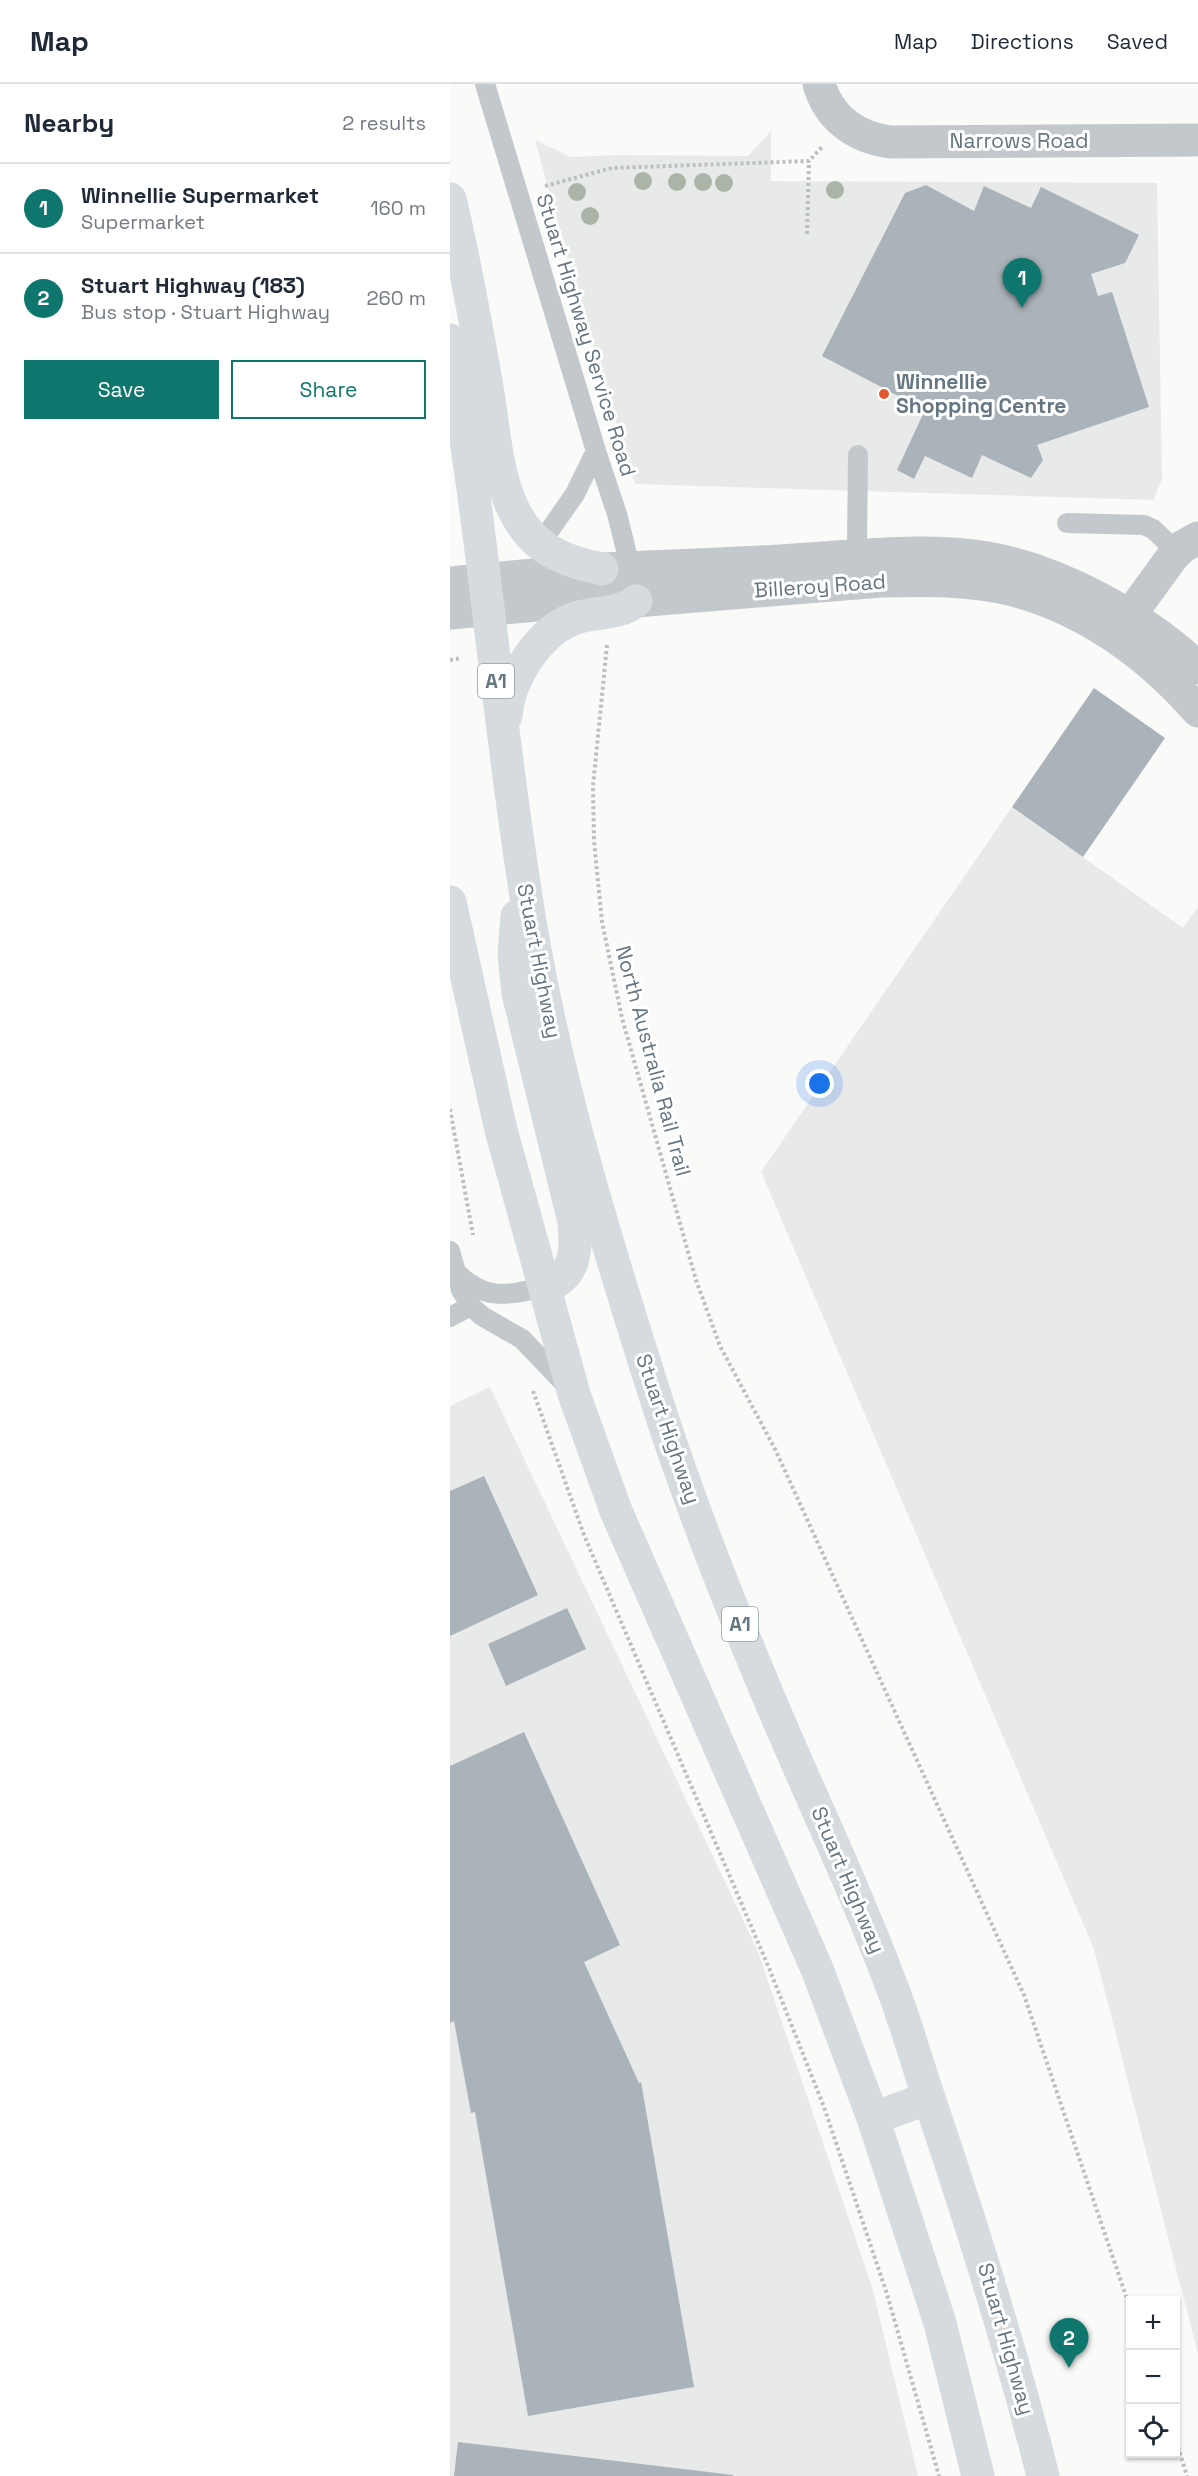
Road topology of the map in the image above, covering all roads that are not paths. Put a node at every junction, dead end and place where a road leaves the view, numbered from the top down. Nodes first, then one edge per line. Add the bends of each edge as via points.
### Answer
1 (485, 84) edge
2 (819, 84) edge
3 (1198, 140) edge
4 (450, 199) edge
5 (450, 340) edge
6 (596, 451) junction
7 (858, 455) dead end
8 (1067, 523) dead end
9 (540, 544) junction
10 (1188, 545) edge
11 (617, 569) junction
12 (860, 570) junction
13 (450, 583) edge
14 (486, 594) junction
15 (622, 606) junction
16 (450, 613) edge
17 (1122, 626) junction
18 (1198, 668) edge
19 (1198, 711) edge
20 (506, 752) junction
21 (524, 885) junction
22 (450, 902) edge
23 (450, 1251) edge
24 (455, 1271) junction
25 (545, 1287) junction
26 (471, 1306) junction
27 (450, 1317) edge
28 (574, 1394) junction
29 (929, 2098) junction
30 (873, 2118) junction
31 (978, 2476) edge
32 (1043, 2476) edge

1 - 6 lane, Stuart Highway Service Road
2 - 3 street, Narrows Road via 832,111 844,124 873,140
4 - 9 highway via 504,482 518,518
5 - 14 highway, Stuart Highway / A1 via 472,472
6 - 9 lane via 575,494
6 - 11 lane, Stuart Highway Service Road via 617,514
7 - 12 lane
8 - 10 lane via 1144,525
9 - 11 highway via 577,563
10 - 17 street
11 - 12 street, Billeroy Road
11 - 14 street, Billeroy Road
11 - 15 lane, Stuart Highway Service Road
12 - 15 street, Billeroy Road
12 - 17 street, Billeroy Road via 1013,590 1087,620
13 - 14 street
14 - 15 street, Billeroy Road via 614,598
14 - 16 street
14 - 20 highway, Stuart Highway / A1
15 - 20 highway via 561,624 542,642 523,666 508,698
17 - 18 street via 1159,633
17 - 19 street via 1151,663
20 - 21 highway, Stuart Highway / A1
21 - 25 highway via 517,915 514,969 575,1238 566,1274
21 - 29 highway, Stuart Highway / A1 via 554,1041 578,1136 656,1398 763,1684 892,1988
22 - 25 highway via 501,1130
23 - 24 lane
24 - 25 lane via 489,1293 502,1296
24 - 26 lane
25 - 28 highway
26 - 27 lane
26 - 28 lane via 533,1348
28 - 30 highway via 616,1511 817,1969
29 - 30 highway
29 - 32 highway, Stuart Highway / A1 via 970,2217
30 - 31 highway via 940,2323

